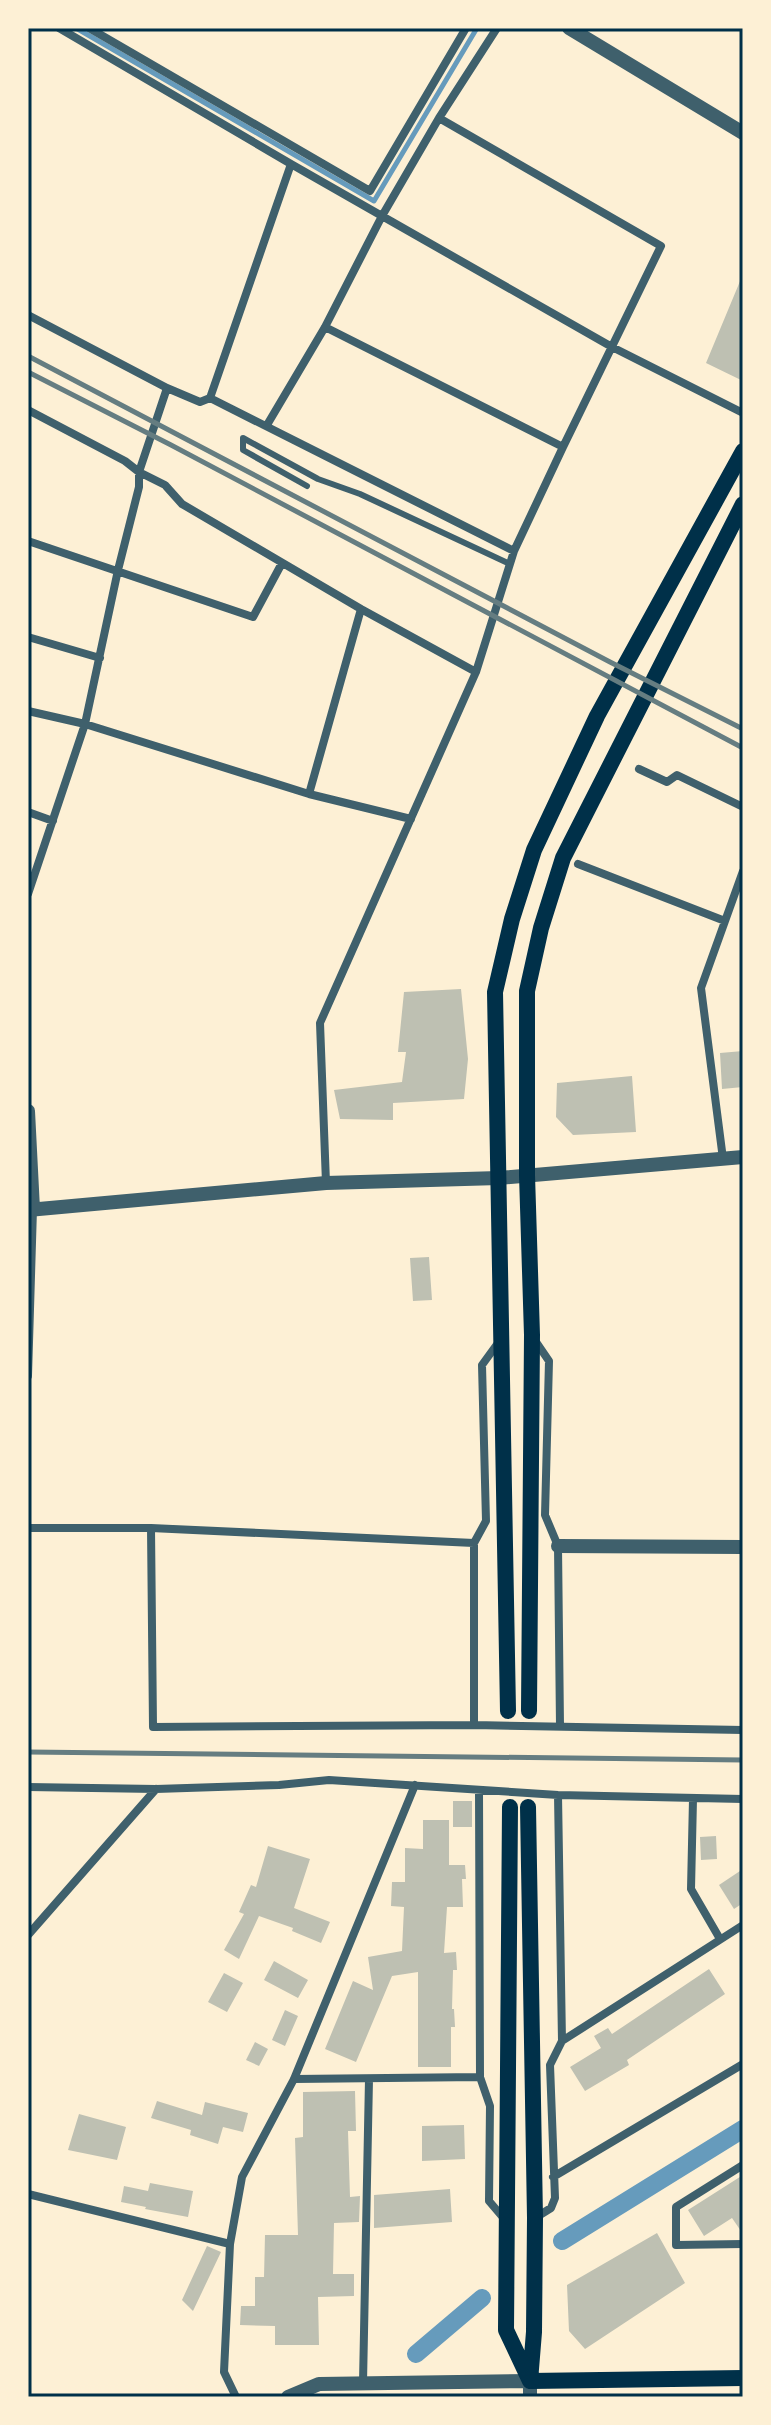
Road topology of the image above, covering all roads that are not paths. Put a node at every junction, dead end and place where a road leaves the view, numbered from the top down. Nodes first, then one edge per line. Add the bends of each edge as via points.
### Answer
1 (59, 28) edge
2 (89, 28) edge
3 (466, 28) edge
4 (497, 28) edge
5 (569, 28) edge
6 (439, 118) junction
7 (743, 133) edge
8 (291, 164) junction
9 (382, 216) junction
10 (28, 315) edge
11 (325, 327) junction
12 (612, 347) junction
13 (167, 388) junction
14 (210, 398) junction
15 (28, 410) edge
16 (743, 413) edge
17 (267, 425) junction
18 (563, 447) junction
19 (743, 451) edge
20 (139, 472) junction
21 (307, 486) dead end
22 (743, 504) edge
23 (28, 541) edge
24 (514, 551) junction
25 (282, 563) junction
26 (510, 564) junction
27 (118, 570) junction
28 (361, 609) junction
29 (28, 637) edge
30 (100, 658) junction
31 (476, 672) junction
32 (28, 711) edge
33 (85, 724) junction
34 (639, 769) dead end
35 (309, 794) junction
36 (743, 807) edge
37 (28, 812) edge
38 (411, 819) junction
39 (53, 821) junction
40 (578, 864) dead end
41 (743, 871) edge
42 (28, 894) edge
43 (725, 921) junction
44 (28, 1111) edge
45 (743, 1157) edge
46 (723, 1159) junction
47 (527, 1175) junction
48 (499, 1178) junction
49 (326, 1183) junction
50 (31, 1210) edge
51 (532, 1335) junction
52 (503, 1336) junction
53 (28, 1376) edge
54 (28, 1528) edge
55 (151, 1528) junction
56 (474, 1543) junction
57 (558, 1546) junction
58 (743, 1547) edge
59 (508, 1711) dead end
60 (529, 1711) dead end
61 (474, 1725) junction
62 (560, 1726) junction
63 (743, 1730) edge
64 (415, 1785) junction
65 (28, 1787) edge
66 (156, 1789) junction
67 (479, 1790) junction
68 (558, 1795) junction
69 (693, 1799) junction
70 (743, 1799) edge
71 (510, 1807) dead end
72 (528, 1807) dead end
73 (743, 1925) edge
74 (28, 1935) edge
75 (720, 1939) junction
76 (562, 2041) junction
77 (743, 2064) edge
78 (480, 2077) junction
79 (294, 2079) junction
80 (369, 2079) junction
81 (743, 2165) edge
82 (553, 2177) junction
83 (28, 2194) edge
84 (535, 2218) junction
85 (508, 2223) junction
86 (230, 2244) junction
87 (743, 2244) edge
88 (743, 2378) edge
89 (363, 2383) junction
90 (530, 2389) edge
91 (236, 2397) edge
92 (288, 2397) edge

1 - 8 street
2 - 3 street via 370,191
4 - 6 street
5 - 7 street
6 - 9 street
6 - 12 street via 661,246
8 - 9 street
8 - 14 street
9 - 11 street
9 - 12 street
10 - 13 street
11 - 17 street
11 - 18 street
12 - 16 street
12 - 18 street
13 - 14 street via 200,402
13 - 20 street
14 - 17 street
15 - 20 street
17 - 24 street
18 - 24 street
19 - 48 main road via 597,716 534,850 495,992
20 - 25 street
20 - 27 street
21 - 26 lane via 243,450 243,438 318,479
22 - 47 main road via 563,858 527,991
23 - 27 street
24 - 26 street
25 - 27 street via 253,617
25 - 28 street
26 - 31 street
27 - 30 street
28 - 31 street
28 - 35 street
29 - 30 street
30 - 33 street
31 - 38 street
32 - 33 street
33 - 35 street
33 - 39 street
34 - 36 street via 667,782 677,775
35 - 38 street
37 - 39 street
38 - 49 street via 320,1023
39 - 42 street
40 - 43 street
41 - 43 street
43 - 46 street via 701,988
44 - 50 street
45 - 46 street
46 - 47 street
47 - 48 street
47 - 51 main road
48 - 49 street
48 - 52 main road
49 - 50 street
50 - 53 street
51 - 57 street via 549,1361 545,1515
51 - 60 main road
52 - 56 street via 482,1365 486,1521
52 - 59 main road
54 - 55 street
55 - 56 street
55 - 61 street via 153,1727
56 - 61 street
57 - 58 street
57 - 62 street
61 - 62 street
62 - 63 street
64 - 66 street via 329,1780
64 - 67 street
64 - 79 street
65 - 66 street
66 - 74 street
67 - 68 street
67 - 78 street
68 - 69 street
68 - 76 street
69 - 70 street
69 - 75 street via 691,1889
71 - 85 main road
72 - 84 main road
73 - 75 street
75 - 76 street
76 - 82 street via 550,2065
77 - 82 street
78 - 80 street
78 - 85 street via 490,2106 489,2201
79 - 80 street
79 - 86 street via 242,2177
80 - 89 street
81 - 87 street via 676,2207 676,2245
82 - 84 street via 551,2208
83 - 86 street
84 - 90 main road
85 - 90 main road via 506,2330
86 - 91 street via 224,2372
88 - 90 main road
89 - 90 street
89 - 92 street via 319,2384

